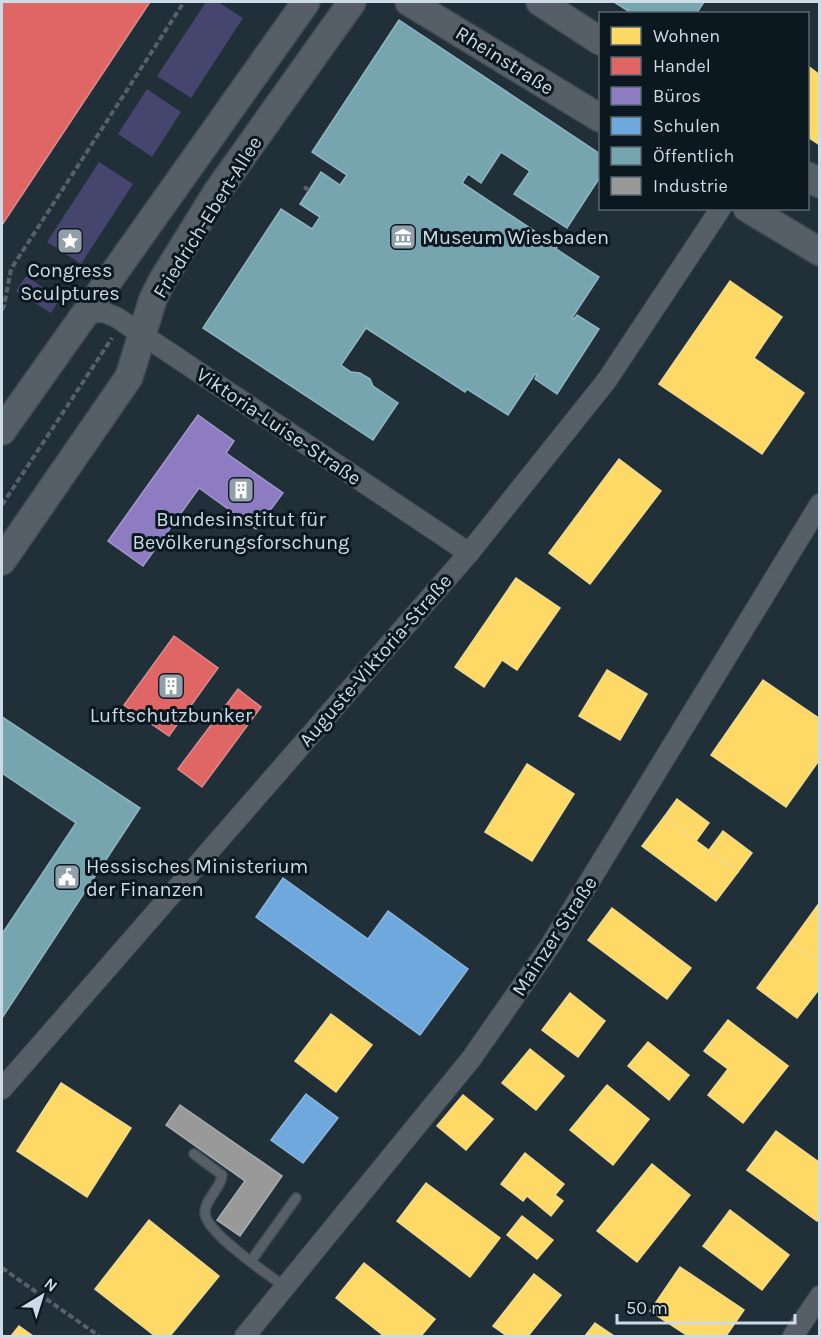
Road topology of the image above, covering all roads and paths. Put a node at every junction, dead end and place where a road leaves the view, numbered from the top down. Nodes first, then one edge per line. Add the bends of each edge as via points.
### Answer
1 (184, 2) edge
2 (306, 2) edge
3 (351, 2) edge
4 (409, 2) edge
5 (540, 2) edge
6 (599, 40) edge
7 (599, 117) edge
8 (304, 186) dead end
9 (309, 190) dead end
10 (720, 210) edge
11 (750, 210) edge
12 (819, 252) edge
13 (2, 310) edge
14 (85, 313) junction
15 (133, 329) junction
16 (2, 431) edge
17 (819, 504) edge
18 (2, 505) edge
19 (469, 553) junction
20 (2, 561) edge
21 (2, 1089) edge
22 (194, 1154) dead end
23 (296, 1198) dead end
24 (251, 1261) junction
25 (2, 1268) edge
26 (285, 1287) junction
27 (819, 1296) edge
28 (99, 1336) edge
29 (245, 1336) edge
30 (793, 1336) edge

1 - 13 path via 11,269
2 - 14 street, Friedrich-Ebert-Allee
3 - 15 street, Friedrich-Ebert-Allee via 217,192
4 - 7 street, Rheinstraße
5 - 6 street
8 - 9 path
10 - 19 street, Auguste-Viktoria-Straße via 607,380
11 - 12 street
14 - 15 street, Viktoria-Luise-Straße via 103,312
14 - 16 street, Friedrich-Ebert-Allee
15 - 18 path
15 - 19 street, Viktoria-Luise-Straße
15 - 20 street, Friedrich-Ebert-Allee via 129,377
17 - 26 street, Mainzer Straße via 550,946 471,1059
19 - 21 street, Auguste-Viktoria-Straße
22 - 24 lane via 222,1175 222,1182 208,1202 207,1222
23 - 24 lane
24 - 26 lane
25 - 28 path
26 - 29 street, Mainzer Straße
27 - 30 street

